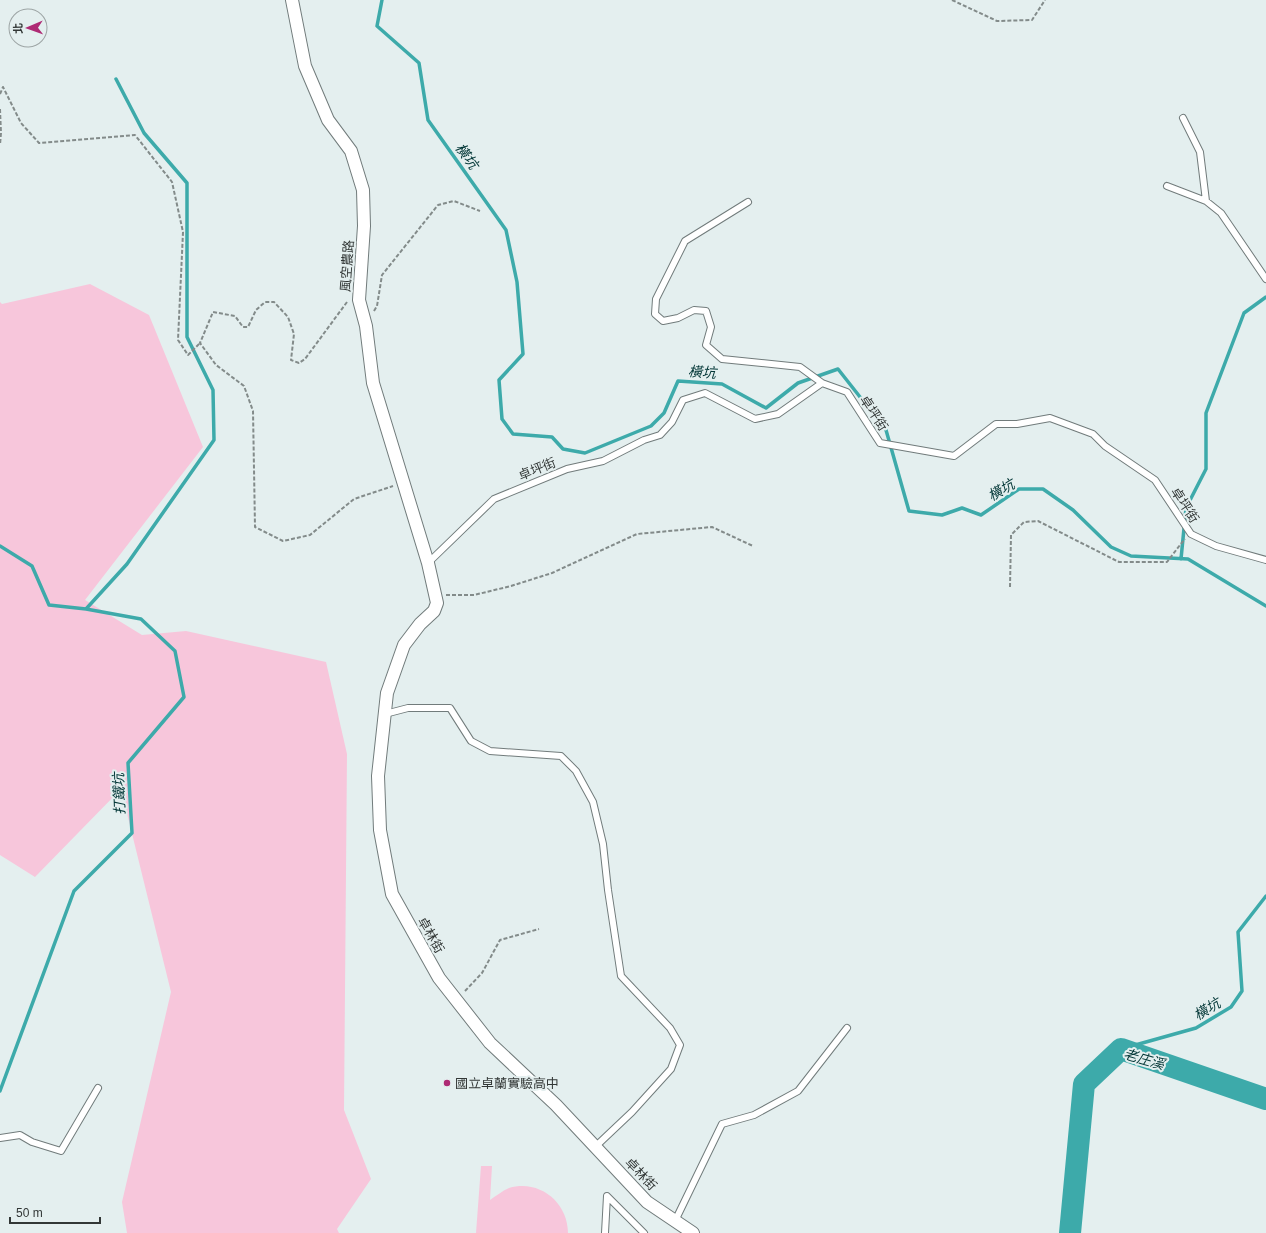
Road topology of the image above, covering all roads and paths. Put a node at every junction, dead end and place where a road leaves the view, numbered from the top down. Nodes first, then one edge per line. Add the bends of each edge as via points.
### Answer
1 (292, 0) edge
2 (952, 0) edge
3 (1045, 0) edge
4 (0, 94) edge
5 (0, 109) edge
6 (1183, 118) dead end
7 (0, 145) edge
8 (1167, 186) dead end
9 (1206, 201) junction
10 (748, 202) dead end
11 (480, 211) dead end
12 (1266, 279) edge
13 (360, 284) junction
14 (366, 326) junction
15 (200, 343) junction
16 (822, 383) junction
17 (403, 482) junction
18 (1191, 534) junction
19 (753, 546) dead end
20 (1266, 560) edge
21 (428, 563) junction
22 (1010, 587) dead end
23 (435, 594) junction
24 (385, 714) junction
25 (539, 929) dead end
26 (456, 1001) junction
27 (847, 1028) dead end
28 (98, 1088) dead end
29 (0, 1138) edge
30 (595, 1147) junction
31 (675, 1221) junction
32 (605, 1233) edge
33 (644, 1233) edge
34 (693, 1233) edge

1 - 13 street, 風空農路 via 305,66 328,120 351,151 363,190 364,226
2 - 3 path via 997,20 1032,20
4 - 15 path via 2,87 21,123 39,143 134,136 172,182 183,232 178,340 188,355
5 - 7 path
6 - 9 lane via 1200,152
8 - 9 lane
9 - 12 lane via 1221,213
10 - 16 lane via 685,241 656,300 655,314 663,321 678,318 694,310 706,312 711,327 706,345 722,359 800,367
11 - 14 path via 454,201 438,205 382,275 377,306
13 - 14 street, 風空農路 via 359,300
13 - 15 path via 305,359 299,363 291,360 294,334 288,317 274,302 265,302 256,310 248,327 243,327 235,316 213,312
14 - 17 street, 風空農路 via 373,383
15 - 17 path via 216,365 244,386 253,411 255,527 283,540 310,535 354,499
16 - 18 lane, 卓坪街 via 847,392 880,443 954,456 996,424 1017,424 1050,418 1094,434 1105,446 1155,480
16 - 21 lane, 卓坪街 via 778,414 755,418 705,393 683,400 672,422 660,435 644,440 603,461 567,469 494,499
17 - 21 street, 風空農路
18 - 20 lane, 卓坪街 via 1216,546
18 - 22 path via 1166,562 1119,562 1038,521 1024,522 1011,535
19 - 23 path via 712,527 637,534 552,573 511,586 474,595
21 - 23 street, 卓林街
23 - 24 street, 卓林街 via 437,603 434,611 404,644 387,693
24 - 26 street, 卓林街 via 378,776 380,830 392,894 439,978
24 - 30 lane via 408,708 450,708 471,741 490,750 561,756 576,771 593,802 603,844 621,976 670,1028 680,1045 671,1070
25 - 26 path via 500,940 482,973
26 - 30 street, 卓林街 via 490,1043 556,1105
27 - 31 lane via 798,1091 754,1115 722,1124
28 - 29 lane via 61,1151 32,1142 20,1135
30 - 31 street, 卓林街 via 647,1202
31 - 34 street, 卓林街
32 - 33 lane via 608,1196

